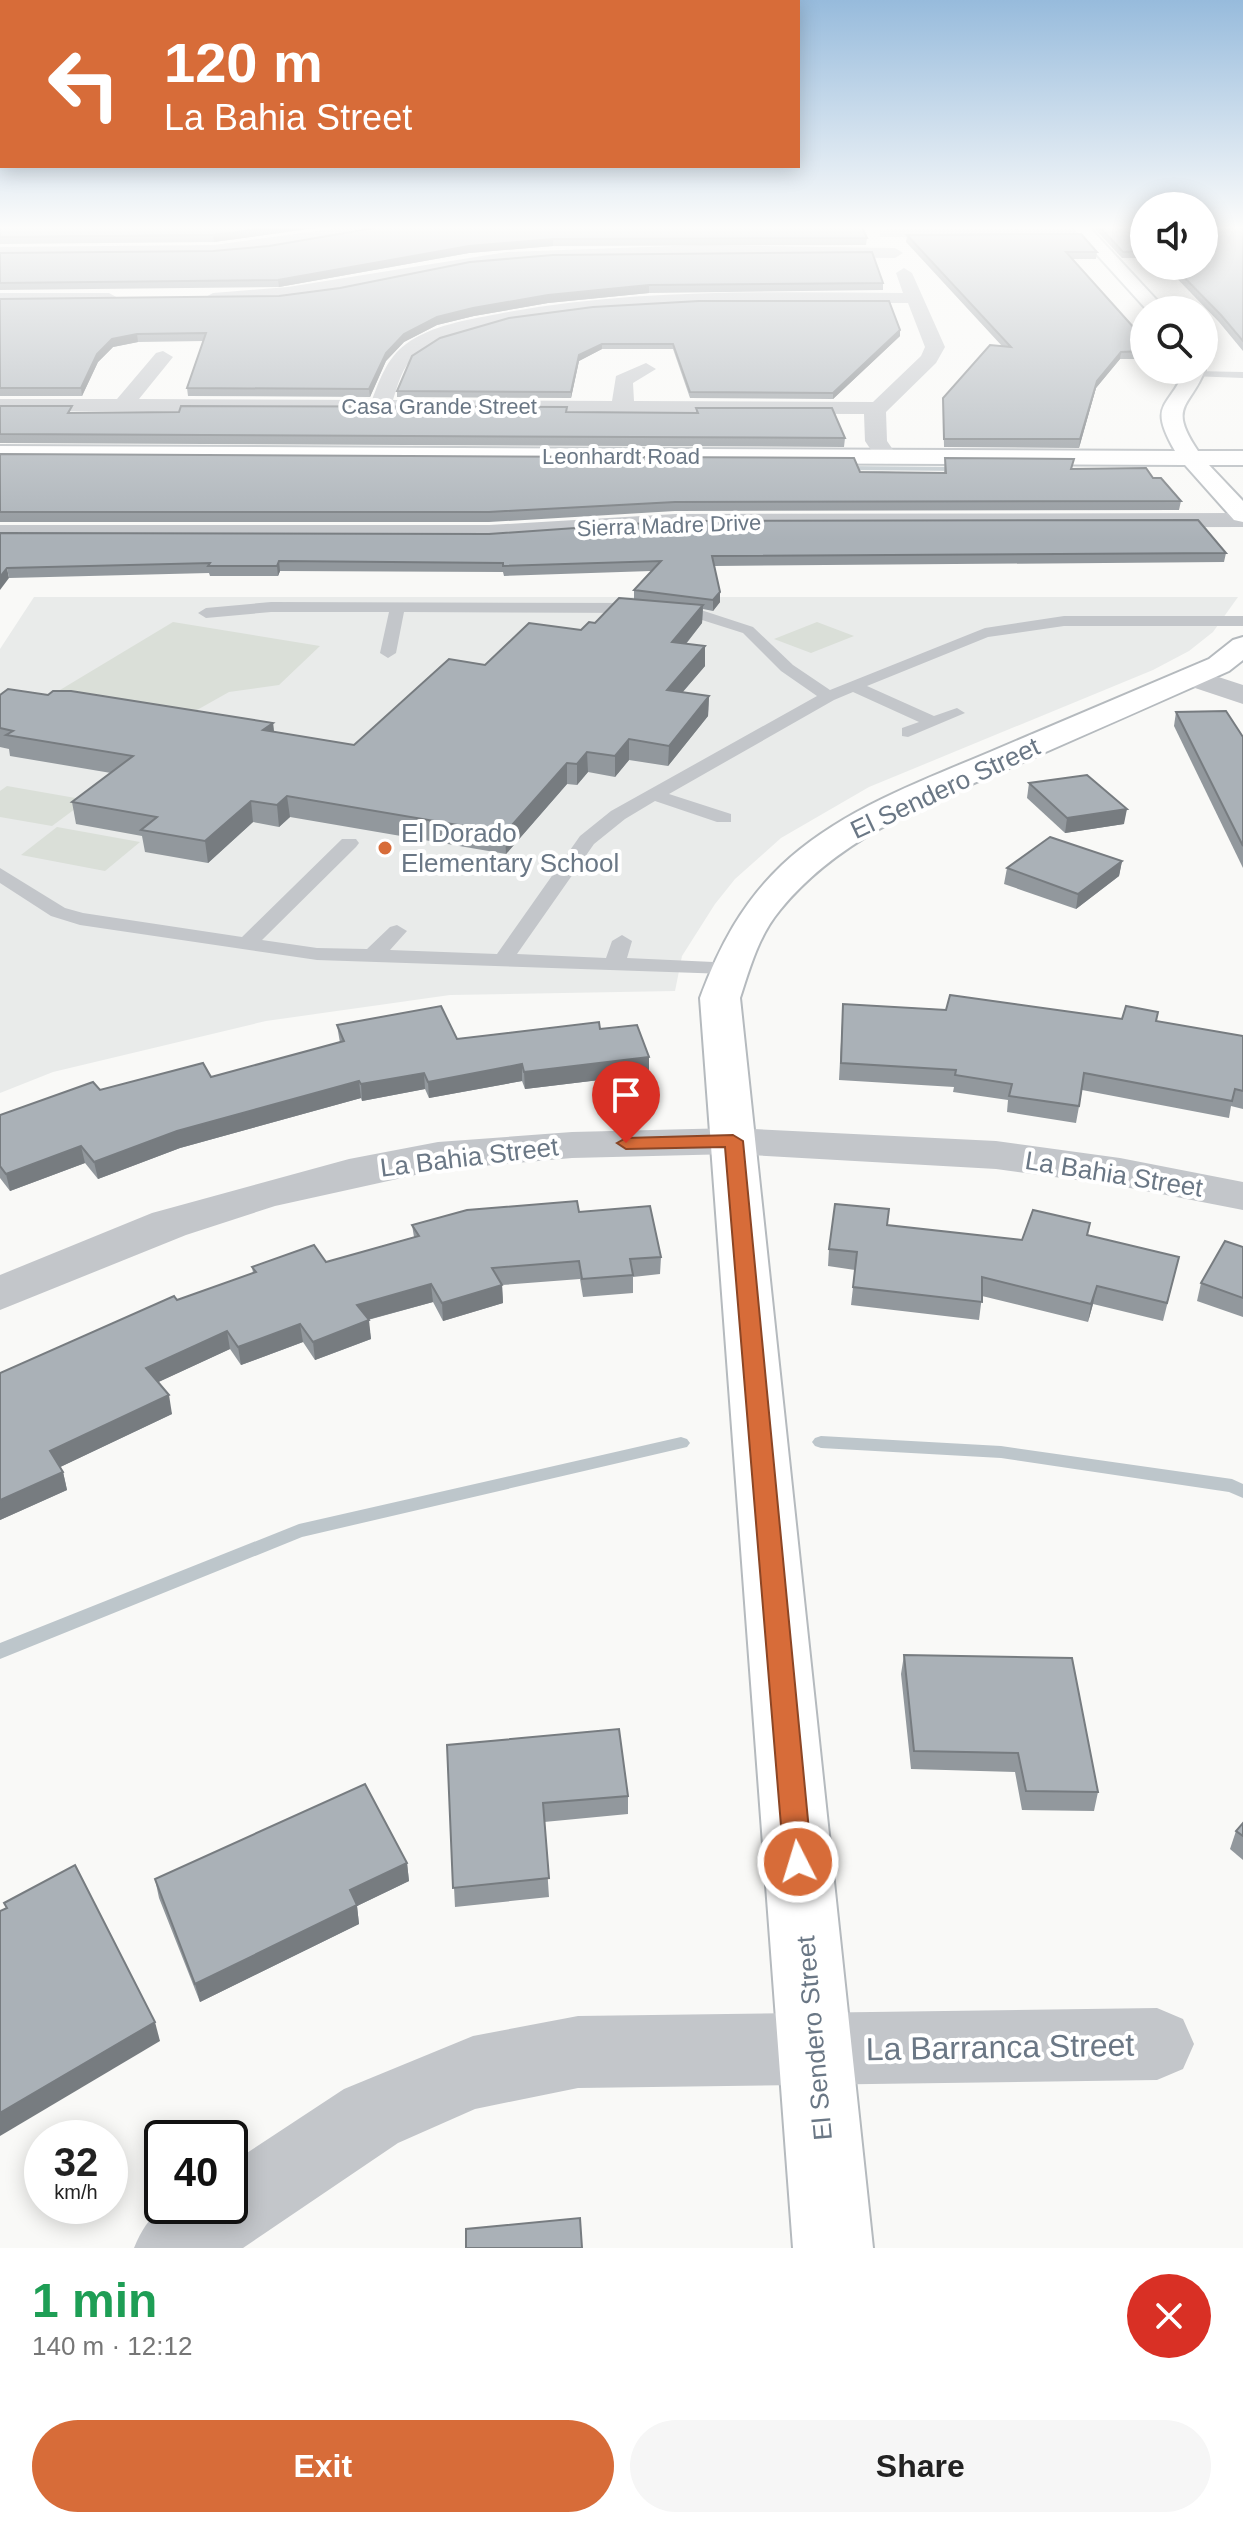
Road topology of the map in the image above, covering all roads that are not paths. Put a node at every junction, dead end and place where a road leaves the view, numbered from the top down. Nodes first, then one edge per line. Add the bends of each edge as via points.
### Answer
1 (451, 332) edge
2 (929, 332) edge
3 (163, 357) dead end
4 (646, 369) dead end
5 (1218, 373) edge
6 (1243, 375) edge
7 (1187, 384) edge
8 (0, 405) edge
9 (123, 405) junction
10 (380, 406) junction
11 (623, 407) junction
12 (878, 408) junction
13 (0, 453) edge
14 (887, 457) junction
15 (1190, 458) junction
16 (1243, 458) edge
17 (1243, 518) edge
18 (0, 533) edge
19 (397, 608) junction
20 (206, 613) dead end
21 (1243, 621) edge
22 (1243, 646) edge
23 (388, 653) dead end
24 (1191, 677) junction
25 (853, 686) junction
26 (1243, 695) edge
27 (828, 696) junction
28 (957, 713) dead end
29 (933, 722) junction
30 (908, 732) dead end
31 (654, 795) junction
32 (724, 818) dead end
33 (349, 843) dead end
34 (0, 874) edge
35 (397, 931) dead end
36 (622, 941) dead end
37 (247, 943) junction
38 (373, 955) junction
39 (503, 960) junction
40 (615, 964) junction
41 (727, 968) junction
42 (733, 1141) junction
43 (1243, 1196) edge
44 (0, 1294) edge
45 (1157, 2044) dead end
46 (815, 2050) junction
47 (174, 2248) edge
48 (833, 2248) edge

1 - 10 street via 413,348 396,367
2 - 12 street via 935,347 929,359
3 - 9 street
4 - 11 street via 623,380
5 - 6 lane
7 - 15 street via 1171,419
8 - 9 street, Casa Grande Street
9 - 10 street, Casa Grande Street
10 - 11 street, Casa Grande Street
11 - 12 street, Casa Grande Street
12 - 14 street via 873,420 876,441
13 - 14 street, Leonhardt Road
14 - 15 street, Leonhardt Road
15 - 16 street, Leonhardt Road
15 - 17 street
17 - 18 street, Sierra Madre Drive via 675,521 489,533
19 - 20 lane via 271,607
19 - 23 lane
19 - 27 lane via 645,608 704,616 748,630 787,668
21 - 25 lane via 1064,621 1009,627
22 - 24 street, El Sendero Street via 1219,665
24 - 26 street
24 - 41 street, El Sendero Street via 899,804 842,836 777,888
25 - 27 lane
25 - 29 lane
27 - 31 lane
28 - 29 lane
29 - 30 lane
31 - 32 lane
31 - 39 lane via 587,840
33 - 37 lane
34 - 37 lane via 58,912 80,919
35 - 38 lane
36 - 40 lane
37 - 38 lane via 317,954
38 - 39 lane
39 - 40 lane
40 - 41 lane
41 - 42 street, El Sendero Street via 720,998
42 - 43 street, La Bahia Street via 996,1155
42 - 44 street, La Bahia Street via 572,1145 438,1156 349,1173 169,1224
42 - 46 street, El Sendero Street
45 - 46 street, La Barranca Street
46 - 47 street, La Barranca Street via 578,2052 473,2073 371,2116
46 - 48 street, El Sendero Street

